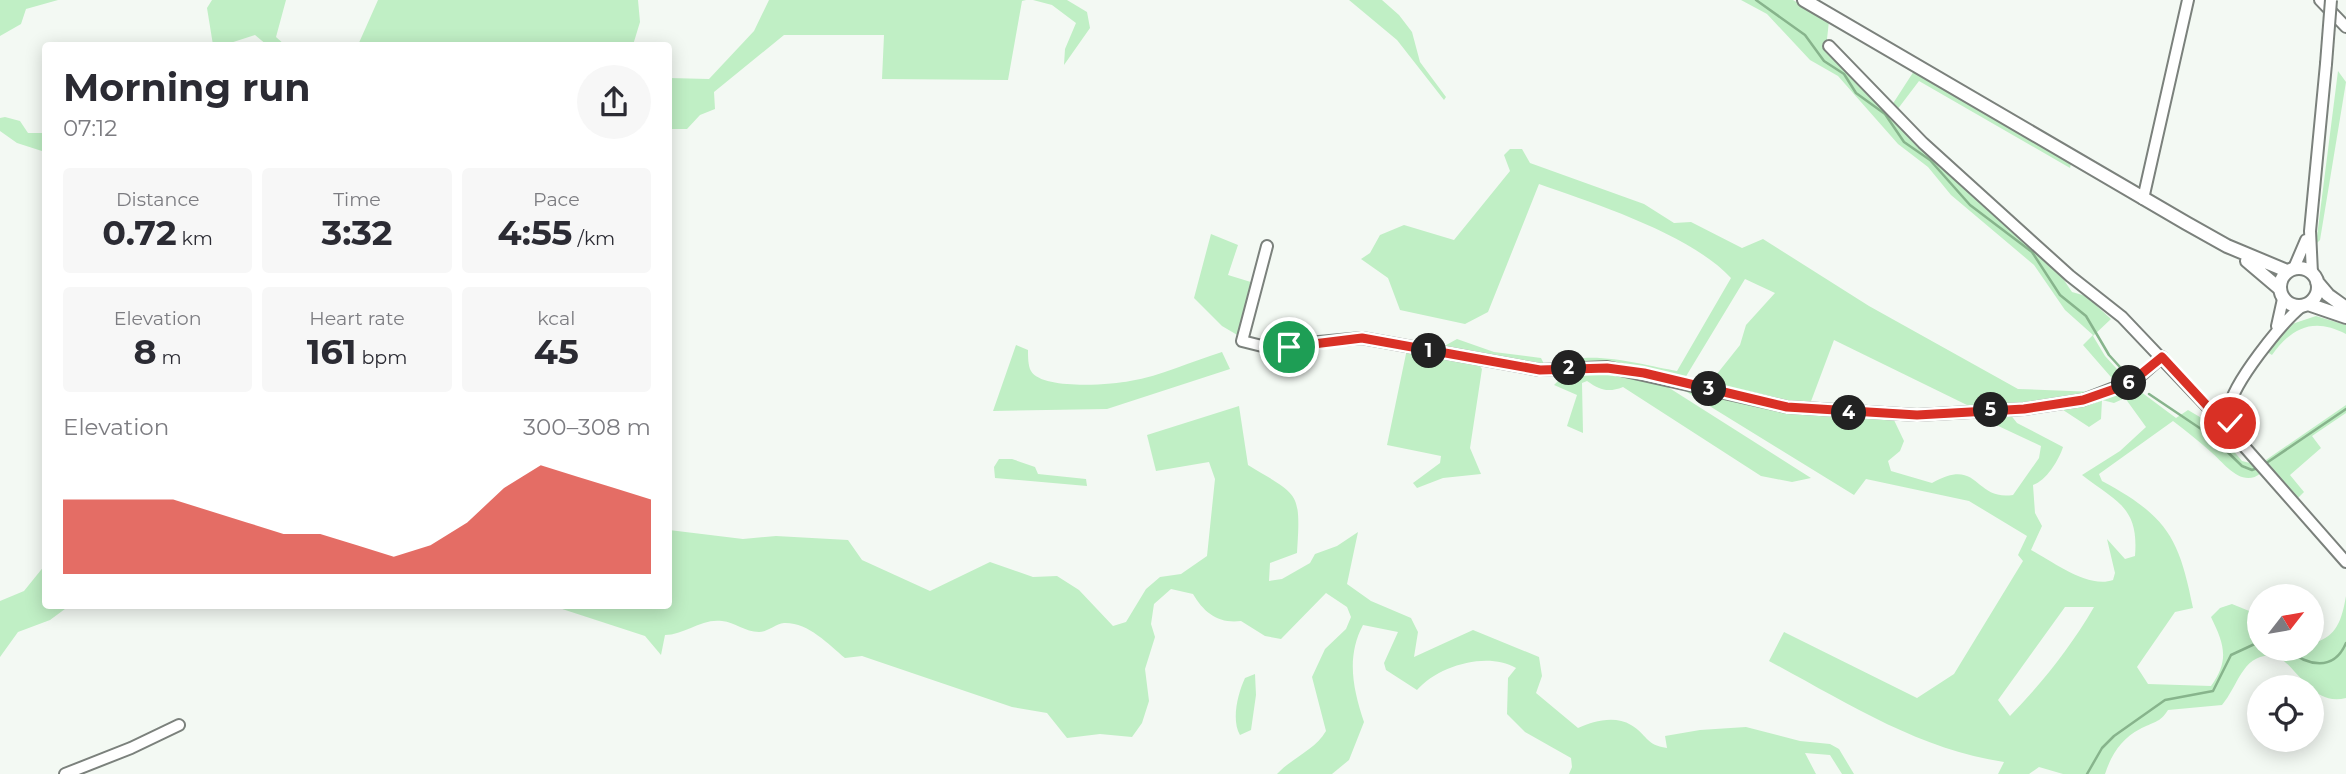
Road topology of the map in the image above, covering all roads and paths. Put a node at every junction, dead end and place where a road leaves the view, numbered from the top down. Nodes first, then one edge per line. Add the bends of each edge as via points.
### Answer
1 (1804, 0) edge
2 (2188, 0) edge
3 (2320, 0) edge
4 (2331, 0) edge
5 (2344, 25) edge
6 (1829, 46) dead end
7 (2143, 199) junction
8 (2310, 231) junction
9 (1267, 246) dead end
10 (2227, 246) junction
11 (2291, 270) junction
12 (2315, 277) junction
13 (2281, 294) junction
14 (2305, 305) junction
15 (2346, 308) edge
16 (2346, 317) edge
17 (2275, 332) junction
18 (2162, 357) junction
19 (2235, 436) junction
20 (2346, 562) edge
21 (179, 725) dead end
22 (65, 774) edge

1 - 7 main road
2 - 7 street
3 - 5 street
4 - 8 street, bridge
6 - 18 street via 1923,143
7 - 10 main road
8 - 11 street
8 - 12 street
9 - 18 street via 1242,341 1266,347 1362,338 1540,370 1607,368 1644,373 1787,407 1917,415 2024,409 2083,400 2129,384
10 - 11 main road
10 - 13 main road
11 - 12 main road
11 - 13 main road via 2281,279
12 - 14 main road via 2316,295
12 - 15 main road via 2328,295
13 - 14 main road via 2292,305
13 - 17 street
14 - 16 main road
14 - 17 street
17 - 19 street via 2230,404
18 - 19 street
19 - 20 street
21 - 22 street

